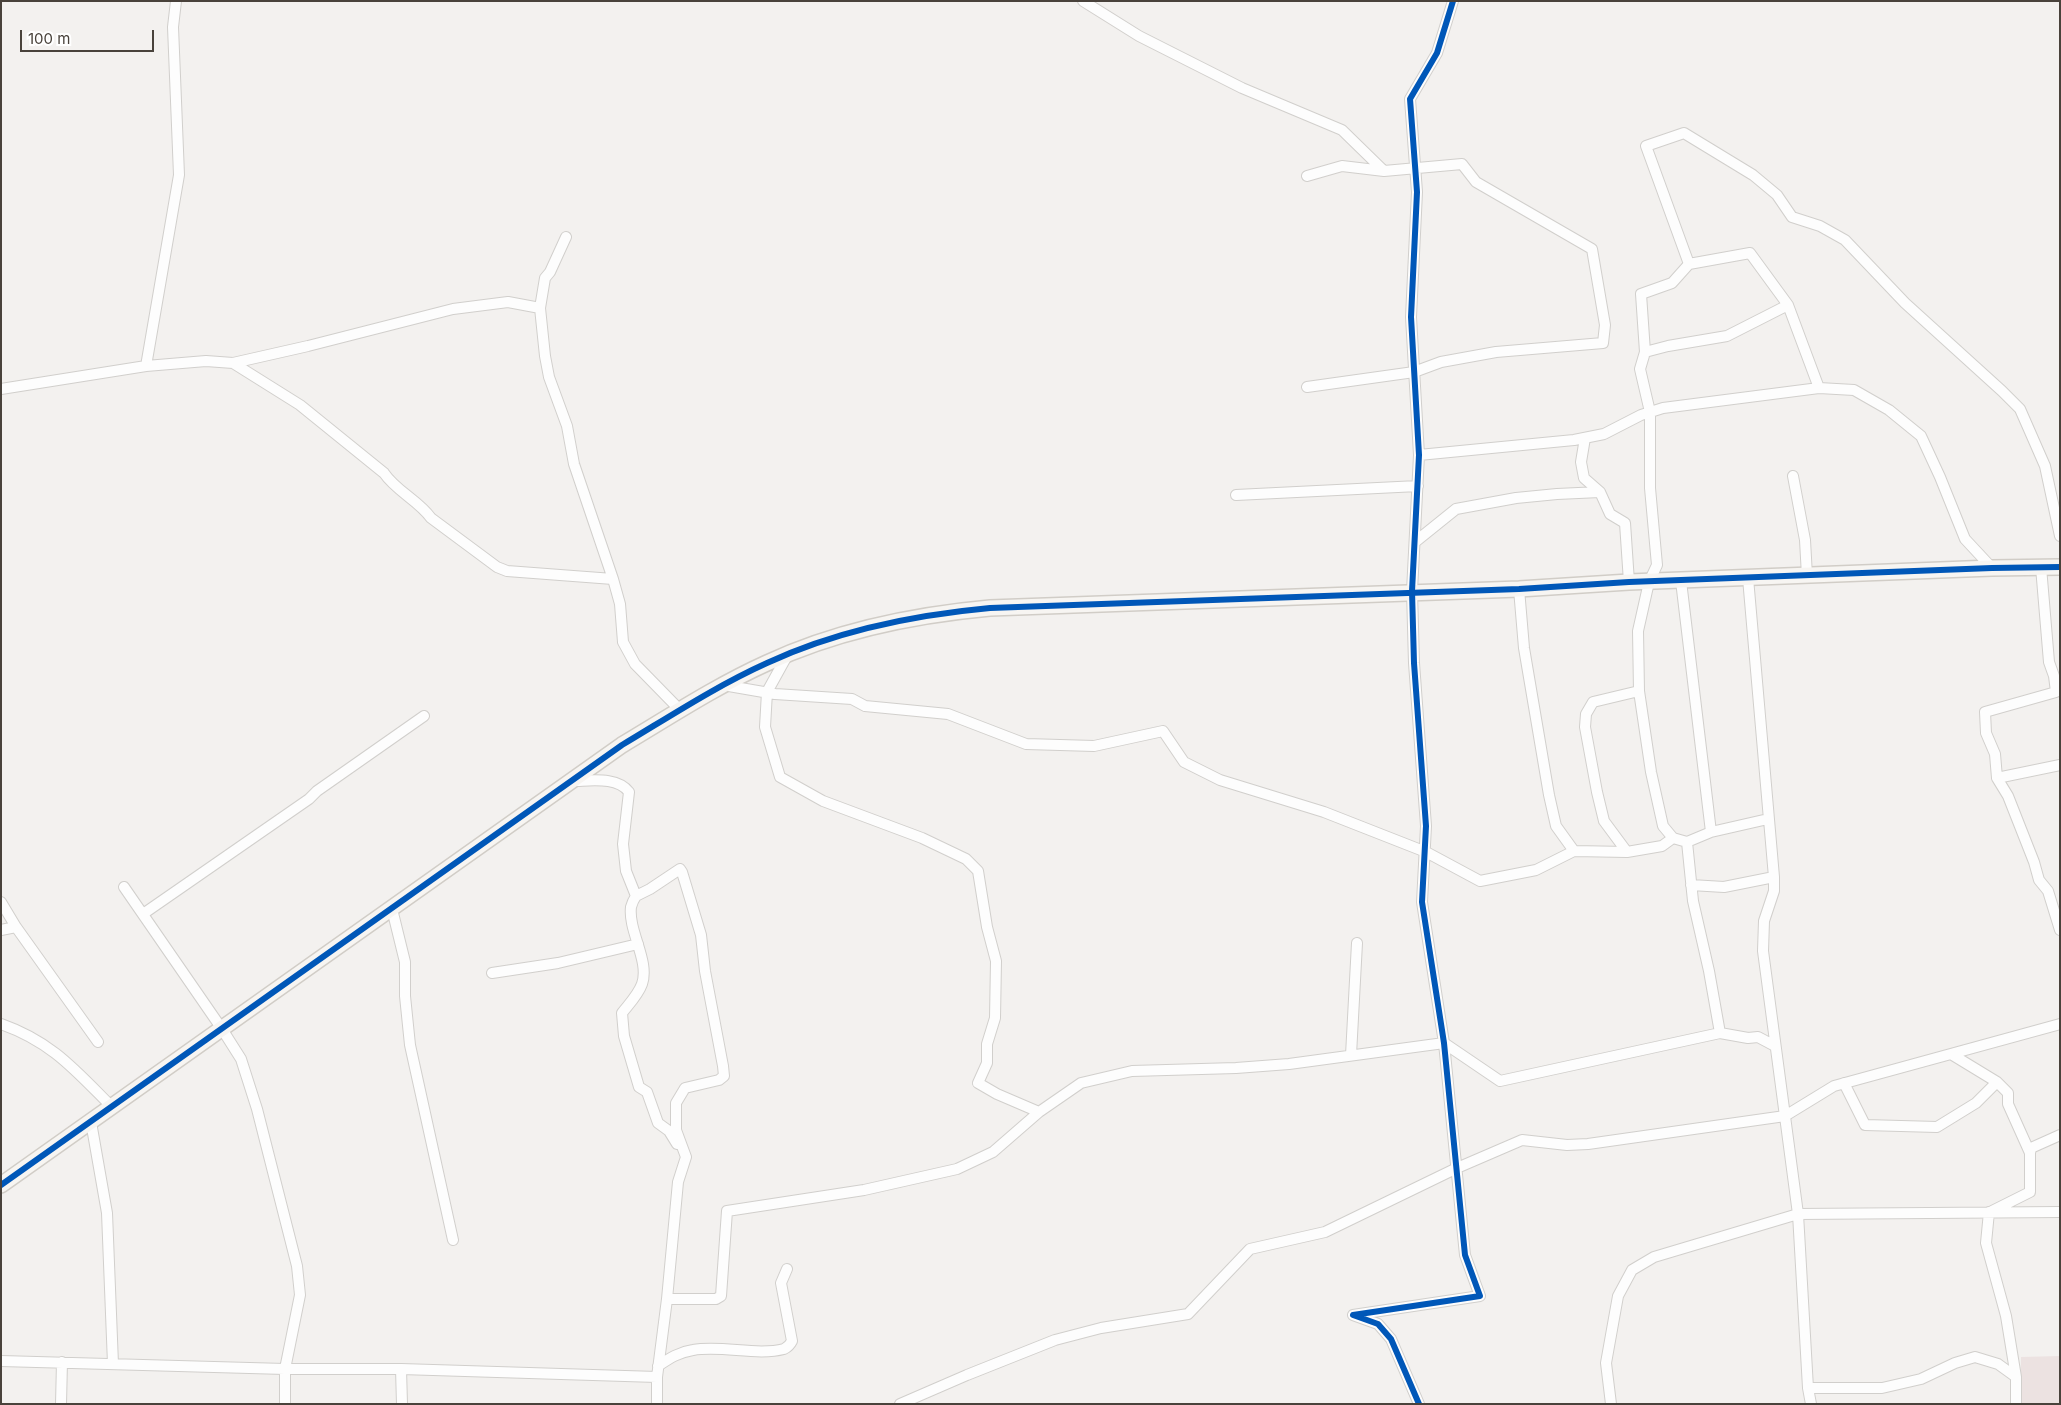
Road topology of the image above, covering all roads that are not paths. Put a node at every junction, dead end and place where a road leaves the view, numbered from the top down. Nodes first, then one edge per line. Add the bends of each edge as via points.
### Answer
1 (176, 1) edge
2 (1083, 1) edge
3 (1453, 1) edge
4 (1415, 168) junction
5 (1384, 171) junction
6 (1307, 176) dead end
7 (566, 237) dead end
8 (1689, 264) junction
9 (1788, 305) junction
10 (540, 308) junction
11 (1645, 352) junction
12 (233, 363) junction
13 (146, 366) junction
14 (1414, 372) junction
15 (1307, 388) dead end
16 (1819, 388) junction
17 (1, 389) edge
18 (1650, 412) junction
19 (1585, 438) junction
20 (1419, 455) junction
21 (1793, 476) dead end
22 (1418, 486) junction
23 (1600, 492) junction
24 (1236, 495) dead end
25 (2060, 536) edge
26 (1415, 542) junction
27 (2041, 567) junction
28 (2060, 567) edge
29 (1992, 568) junction
30 (1807, 576) junction
31 (1748, 578) junction
32 (613, 579) junction
33 (1681, 580) junction
34 (1629, 582) junction
35 (1649, 582) junction
36 (1519, 589) junction
37 (1412, 591) junction
38 (788, 654) junction
39 (723, 685) junction
40 (1639, 691) junction
41 (768, 692) junction
42 (680, 710) junction
43 (424, 716) dead end
44 (2060, 765) edge
45 (1997, 778) junction
46 (571, 782) junction
47 (1768, 819) junction
48 (1711, 832) junction
49 (1673, 838) junction
50 (1686, 842) junction
51 (1574, 851) junction
52 (1426, 852) junction
53 (1628, 852) junction
54 (1774, 877) junction
55 (1691, 885) junction
56 (124, 887) dead end
57 (636, 896) junction
58 (1, 902) edge
59 (392, 908) junction
60 (143, 914) junction
61 (16, 927) junction
62 (1, 930) edge
63 (2060, 930) edge
64 (1357, 943) dead end
65 (638, 944) junction
66 (492, 973) dead end
67 (1, 1024) edge
68 (2060, 1024) edge
69 (222, 1028) junction
70 (1720, 1033) junction
71 (98, 1042) dead end
72 (1444, 1043) junction
73 (1775, 1046) junction
74 (1951, 1054) junction
75 (1352, 1055) junction
76 (1997, 1082) junction
77 (1844, 1083) junction
78 (112, 1107) junction
79 (1039, 1112) junction
80 (1784, 1116) junction
81 (91, 1122) junction
82 (2060, 1135) edge
83 (2030, 1153) junction
84 (686, 1157) junction
85 (1457, 1168) junction
86 (1, 1185) edge
87 (1989, 1212) junction
88 (2060, 1212) edge
89 (1798, 1214) junction
90 (453, 1240) dead end
91 (787, 1269) dead end
92 (667, 1299) junction
93 (2011, 1349) junction
94 (1, 1361) edge
95 (62, 1362) junction
96 (113, 1364) junction
97 (1998, 1364) junction
98 (658, 1366) junction
99 (285, 1369) junction
100 (401, 1369) junction
101 (657, 1377) junction
102 (2016, 1377) junction
103 (1808, 1388) junction
104 (61, 1404) edge
105 (285, 1404) edge
106 (402, 1404) edge
107 (657, 1404) edge
108 (900, 1404) edge
109 (1419, 1404) edge
110 (1611, 1404) edge
111 (1811, 1404) edge
112 (2016, 1404) edge

1 - 13 street via 173,27 179,175
2 - 5 street via 1139,36 1242,88 1342,130
3 - 4 street via 1437,54 1410,99
4 - 5 street
4 - 14 street via 1417,192 1411,317
4 - 14 street via 1462,164 1476,182 1592,249 1605,326 1603,343 1496,352 1441,362
5 - 6 street via 1342,166
7 - 10 street via 544,278
8 - 9 street via 1750,253
8 - 11 street via 1672,283 1641,294
8 - 25 street via 1646,146 1684,132 1753,175 1777,195 1792,216 1845,240 1905,303 2020,409 2045,466
9 - 11 street via 1727,336
9 - 16 street
10 - 12 street via 508,302 453,309
10 - 32 street via 549,377
11 - 18 street via 1640,369
12 - 13 street via 206,361
12 - 32 street via 300,405 384,473 432,518 498,567 507,571
13 - 17 street
14 - 15 street
14 - 20 street
16 - 18 street
16 - 29 street via 1854,390 1888,410 1920,436 1965,540
18 - 19 street via 1604,434
18 - 35 street via 1650,488 1657,564
19 - 20 street
19 - 23 street via 1581,462 1584,478
20 - 22 street
21 - 30 street via 1805,540
22 - 24 street
22 - 26 street
23 - 26 street via 1516,498 1456,509
23 - 34 street via 1610,514 1625,523
26 - 37 street
27 - 28 street
27 - 29 street
27 - 45 street via 2049,662 2056,692 1986,712 1986,733 1995,754
29 - 30 street
30 - 31 street
31 - 33 street
31 - 47 street
32 - 42 street via 620,604 623,642 635,664
33 - 35 street
33 - 48 street
34 - 35 street
34 - 36 street
35 - 40 street via 1638,632
36 - 37 street
36 - 51 street via 1524,648 1549,795 1556,826
37 - 38 street via 943,612 852,632
37 - 52 street
38 - 39 street
38 - 41 street
39 - 41 street
39 - 42 street
40 - 49 street via 1663,826
40 - 53 street via 1593,702 1586,714 1585,727 1604,821
41 - 52 street via 852,699 865,706 948,714 1026,744 1094,746 1163,731 1184,762 1220,780 1324,812
41 - 79 street via 765,727 780,777 823,801 922,838 966,859 978,871 996,961 995,1018 987,1044 987,1063 978,1083
42 - 46 street via 622,745
43 - 60 street
44 - 45 street
45 - 63 street via 2008,796 2039,880 2048,891
46 - 57 street via 605,780 624,786 629,792 623,844 626,871
46 - 59 street
47 - 48 street
47 - 54 street
48 - 50 street
49 - 50 street
49 - 53 street via 1662,846
50 - 55 street
51 - 52 street via 1536,870 1480,881
51 - 53 street
52 - 72 street via 1422,902
54 - 55 street via 1724,886
54 - 73 street via 1774,891 1764,921 1763,951
55 - 70 street
56 - 60 street
57 - 65 street via 631,907
57 - 84 street via 680,869 701,935 724,1076 685,1088 676,1103 676,1130
58 - 61 street
59 - 69 street
59 - 90 street via 405,962 410,1046
60 - 69 street
61 - 62 street
61 - 71 street
64 - 75 street
65 - 66 street
65 - 84 street via 643,983 622,1013 624,1036 639,1087 647,1092 658,1123 669,1131
67 - 78 street via 24,1032 47,1046 70,1064
68 - 74 street
69 - 78 street
69 - 99 street via 241,1059 257,1109 297,1266 300,1295
70 - 72 street via 1500,1081
70 - 73 street via 1758,1037
72 - 75 street
72 - 85 street
73 - 80 street
74 - 76 street
74 - 77 street
75 - 79 street via 1254,1067 1132,1071 1081,1083
76 - 77 street via 1976,1103 1937,1127 1865,1125
76 - 83 street via 2008,1093 2008,1104
77 - 80 street
78 - 81 street
79 - 92 street via 992,1152 957,1169 864,1190 727,1211 721,1296 716,1299
80 - 85 street via 1588,1144 1522,1140
80 - 89 street
81 - 86 street
81 - 96 street via 107,1213
82 - 83 street via 2031,1148
83 - 87 street via 2030,1192
84 - 92 street via 678,1182
85 - 108 street via 1325,1232 1250,1249 1188,1314 1139,1320 1055,1340
85 - 109 street via 1464,1255 1480,1296 1353,1315 1378,1324 1391,1339
87 - 88 street
87 - 89 street
87 - 93 street via 1986,1243 2006,1316
89 - 103 street
89 - 110 street via 1654,1257 1632,1270 1618,1296 1606,1363
91 - 98 street via 782,1283 792,1341 785,1348 768,1351 690,1350
92 - 98 street
93 - 97 street
93 - 102 street
94 - 95 street
95 - 96 street
95 - 104 street
96 - 99 street
97 - 102 street
97 - 103 street via 1975,1357 1921,1379 1882,1388
98 - 101 street
99 - 100 street
99 - 105 street
100 - 101 street
100 - 106 street
101 - 107 street
102 - 112 street
103 - 111 street

